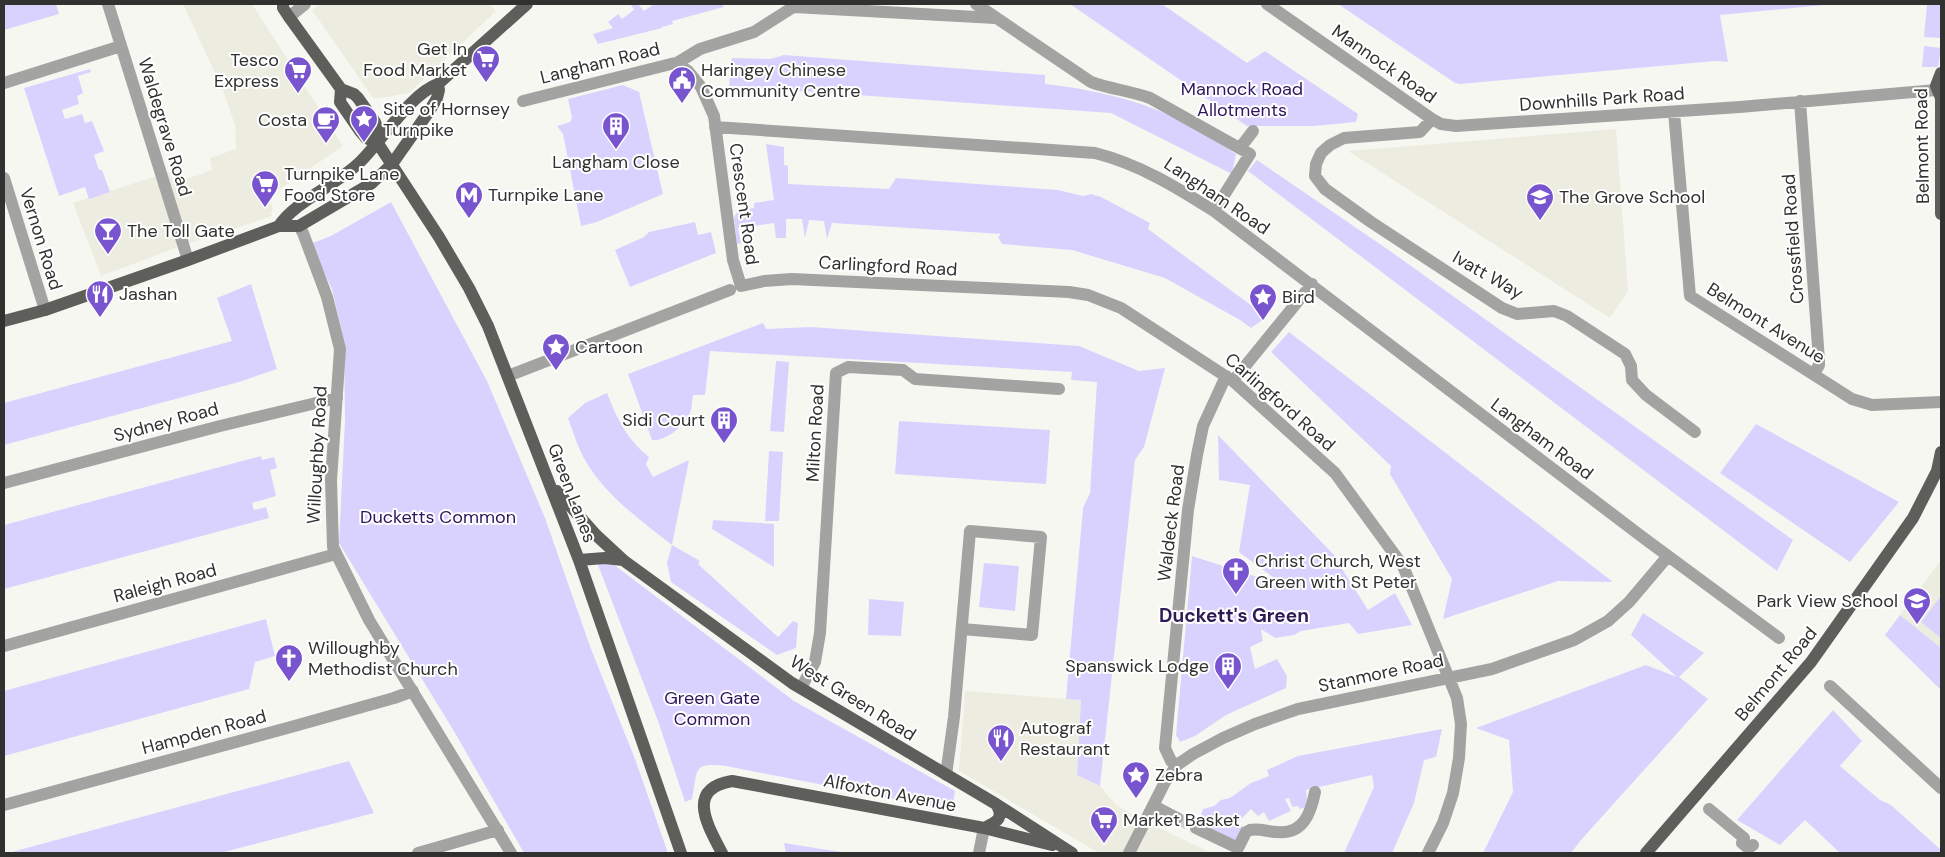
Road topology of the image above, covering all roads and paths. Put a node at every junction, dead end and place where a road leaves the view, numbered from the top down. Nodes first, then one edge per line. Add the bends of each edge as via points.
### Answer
1 (108, 4) edge
2 (305, 4) edge
3 (528, 4) edge
4 (976, 4) edge
5 (1267, 4) edge
6 (796, 6) edge
7 (283, 8) edge
8 (995, 18) junction
9 (122, 46) junction
10 (677, 63) junction
11 (1941, 75) edge
12 (4, 83) edge
13 (438, 85) junction
14 (1940, 96) edge
15 (523, 101) dead end
16 (1800, 101) junction
17 (1674, 112) junction
18 (1432, 119) junction
19 (715, 127) junction
20 (1253, 131) dead end
21 (377, 142) junction
22 (1240, 148) junction
23 (392, 164) junction
24 (4, 178) edge
25 (1214, 211) junction
26 (1941, 214) edge
27 (279, 226) junction
28 (299, 226) junction
29 (188, 260) junction
30 (1312, 284) junction
31 (735, 288) junction
32 (45, 310) junction
33 (4, 321) edge
34 (1814, 374) junction
35 (508, 376) junction
36 (1229, 378) junction
37 (1059, 389) dead end
38 (337, 398) junction
39 (1941, 402) edge
40 (1696, 432) dead end
41 (1941, 452) edge
42 (545, 472) junction
43 (4, 483) edge
44 (336, 554) junction
45 (1668, 556) junction
46 (579, 560) junction
47 (623, 560) junction
48 (962, 629) junction
49 (1779, 638) dead end
50 (4, 646) edge
51 (1448, 677) junction
52 (1830, 686) dead end
53 (801, 688) junction
54 (412, 691) junction
55 (1176, 765) junction
56 (946, 775) junction
57 (1941, 788) edge
58 (1314, 792) dead end
59 (996, 804) junction
60 (4, 805) edge
61 (1154, 806) junction
62 (1709, 809) dead end
63 (1177, 818) tunnel mouth
64 (984, 828) junction
65 (1196, 828) tunnel mouth
66 (498, 830) junction
67 (1753, 845) edge
68 (1068, 851) edge
69 (418, 853) edge
70 (511, 853) edge
71 (681, 853) edge
72 (722, 853) edge
73 (979, 853) edge
74 (1129, 853) edge
75 (1428, 853) edge
76 (1646, 853) edge

1 - 9 street, Waldegrave Road
2 - 7 street
3 - 13 main road
4 - 8 street
5 - 18 street, Mannock Road
6 - 8 street
6 - 10 street via 754,32 700,49
7 - 21 main road, Green Lanes via 341,89 340,102 350,118 366,138
8 - 22 street via 1091,82 1150,98
9 - 12 street
9 - 29 street, Waldegrave Road
10 - 15 street, Langham Road
10 - 19 street, Langham Road via 701,87 711,106
11 - 14 main road, Belmont Road via 1937,83
13 - 21 main road via 417,99
13 - 23 main road via 437,98
14 - 16 street, Downhills Park Road
14 - 26 main road, Belmont Road
16 - 17 street, Downhills Park Road
16 - 34 street, Crossfield Road via 1819,360
17 - 18 street, Downhills Park Road via 1456,126
17 - 34 street, Belmont Avenue via 1690,296
18 - 40 street, Ivatt Way via 1420,132 1344,138 1321,153 1315,176 1325,190 1502,308 1517,314 1554,311 1625,354 1631,366 1632,380 1646,395
19 - 25 street, Langham Road via 1095,153 1118,158 1161,178
19 - 31 street, Crescent Road via 737,277
20 - 22 street
21 - 23 main road, Green Lanes
21 - 27 main road via 355,166 290,213
22 - 25 street via 1250,154
23 - 28 main road via 365,188
23 - 35 main road, Green Lanes via 469,288
24 - 32 street, Vernon Road
25 - 30 street, Langham Road
27 - 28 main road
27 - 29 main road
28 - 38 street, Willoughby Road via 339,342
29 - 32 main road
30 - 36 street, Waldeck Road
30 - 45 street, Langham Road
31 - 35 street, Carlingford Road
31 - 36 street, Carlingford Road via 792,279 1069,292 1121,308
32 - 33 main road
34 - 39 street, Belmont Avenue via 1852,399 1872,405
35 - 42 main road, Green Lanes
36 - 51 street, Carlingford Road via 1336,473 1403,566
36 - 55 street, Waldeck Road via 1203,426 1188,510 1165,748
37 - 53 street, Milton Road via 915,379 903,370 848,367 836,373 820,633 815,662
38 - 43 street, Sydney Road
38 - 44 street, Willoughby Road via 331,480 331,542
41 - 76 main road, Belmont Road via 1937,471 1913,518 1812,662
42 - 46 main road, Green Lanes
42 - 47 main road, West Green Road via 560,497
44 - 50 street, Raleigh Road
44 - 54 street, Willoughby Road
45 - 49 street, Langham Road
45 - 51 street, Stanmore Road via 1629,602 1608,621 1574,640 1492,669
46 - 47 main road
46 - 71 main road, Green Lanes
47 - 53 main road, West Green Road
48 - 48 street via 970,531 1041,537 1032,635
48 - 56 street
51 - 55 street, Stanmore Road via 1298,709 1223,738
51 - 75 street, Carlingford Road via 1457,698 1462,724 1459,758 1443,823
52 - 57 street
53 - 56 main road, West Green Road
54 - 60 street, Hampden Road
54 - 66 street, Willoughby Road
55 - 61 street
56 - 59 main road, West Green Road
58 - 65 street via 1309,815 1298,828 1282,833 1250,830 1238,848
59 - 64 main road via 1000,818
59 - 68 main road, West Green Road
61 - 63 street
61 - 74 street
62 - 67 street
64 - 68 main road, Alfoxton Avenue
64 - 72 main road, Alfoxton Avenue via 732,782 721,783 706,796 703,807
64 - 73 street
66 - 69 street
66 - 70 street, Willoughby Road

